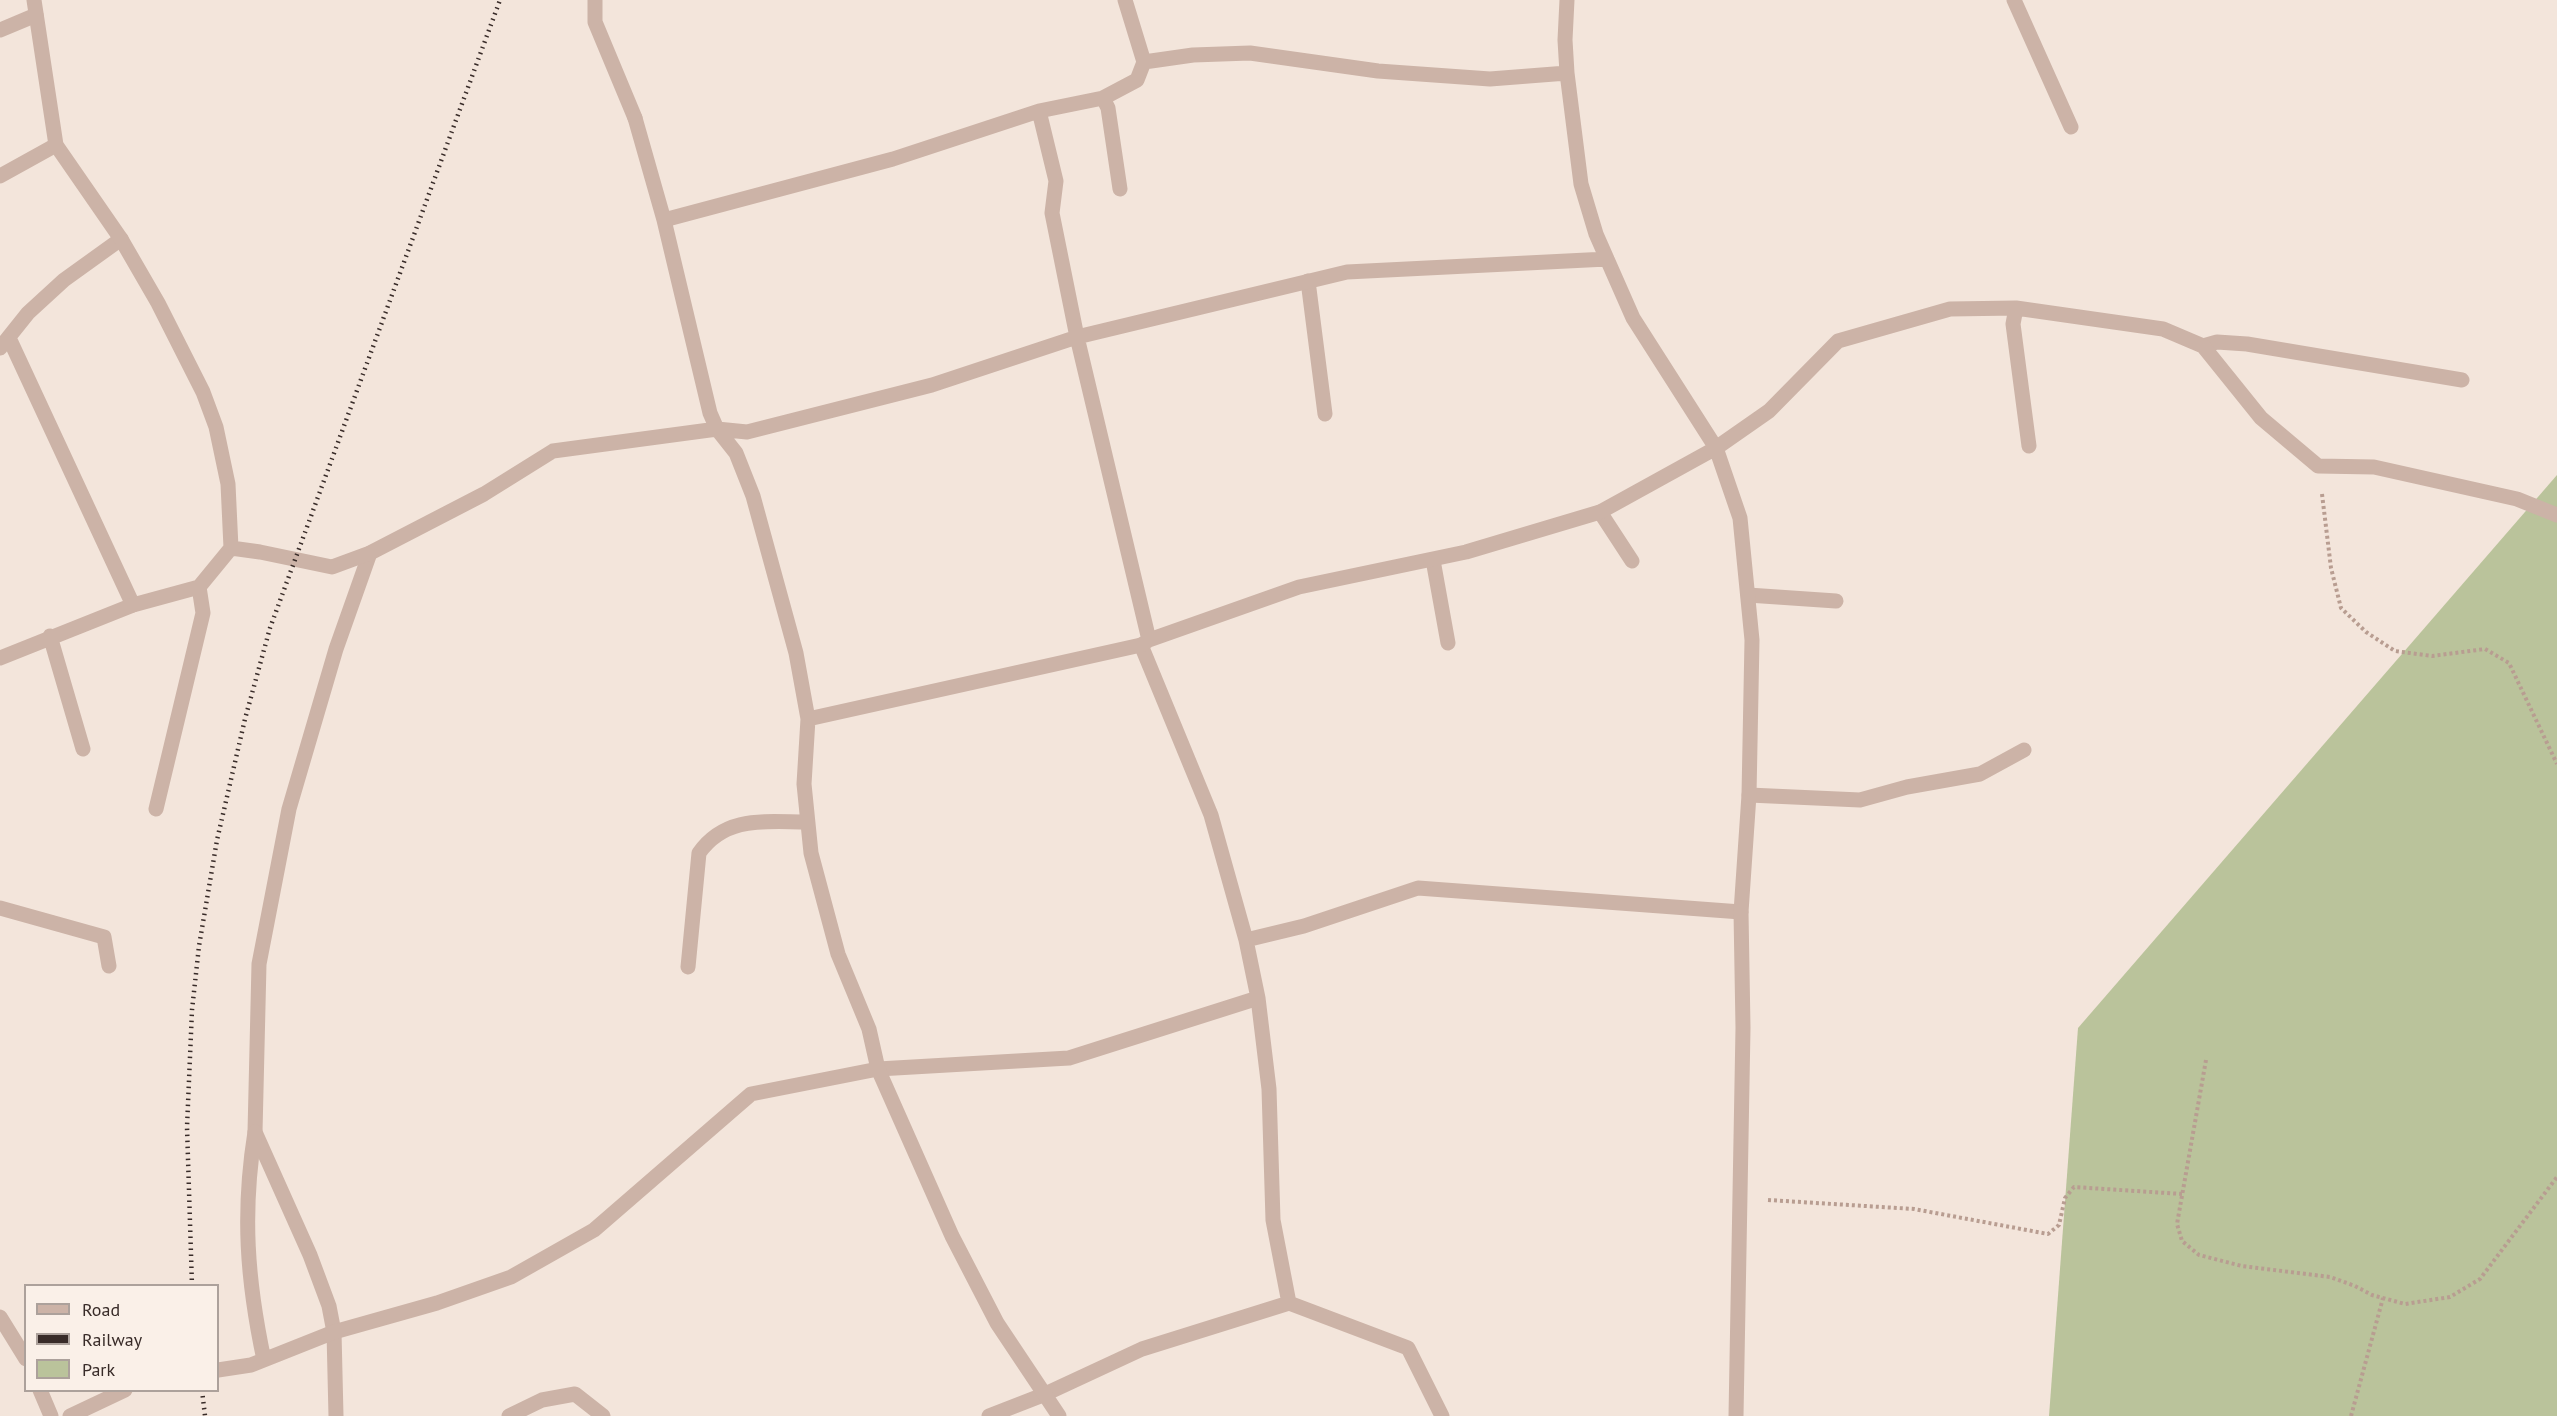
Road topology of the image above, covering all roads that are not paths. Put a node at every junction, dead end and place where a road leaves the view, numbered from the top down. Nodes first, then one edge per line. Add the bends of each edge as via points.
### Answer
1 (595, 0) edge
2 (1125, 0) edge
3 (1567, 0) edge
4 (2014, 0) edge
5 (35, 8) edge
6 (0, 30) edge
7 (1144, 62) junction
8 (1567, 73) junction
9 (1103, 98) junction
10 (1039, 111) junction
11 (2071, 127) dead end
12 (56, 145) junction
13 (0, 176) edge
14 (1120, 189) dead end
15 (664, 220) junction
16 (121, 239) junction
17 (1607, 259) junction
18 (1308, 281) junction
19 (2016, 308) junction
20 (1077, 337) junction
21 (4, 343) edge
22 (2203, 346) junction
23 (2462, 380) dead end
24 (1325, 414) dead end
25 (717, 429) junction
26 (2029, 446) dead end
27 (1716, 448) junction
28 (1600, 512) junction
29 (2557, 515) edge
30 (231, 548) junction
31 (370, 553) junction
32 (1433, 560) junction
33 (1632, 561) dead end
34 (199, 587) junction
35 (1748, 595) junction
36 (1836, 601) dead end
37 (133, 604) junction
38 (50, 636) junction
39 (1145, 642) junction
40 (1448, 643) dead end
41 (0, 658) edge
42 (808, 720) junction
43 (83, 749) dead end
44 (2024, 750) dead end
45 (1749, 795) junction
46 (156, 809) dead end
47 (807, 822) junction
48 (0, 908) edge
49 (1741, 912) junction
50 (1246, 940) junction
51 (109, 966) dead end
52 (688, 967) dead end
53 (1258, 998) junction
54 (878, 1070) junction
55 (255, 1132) junction
56 (1289, 1303) junction
57 (0, 1317) edge
58 (334, 1332) junction
59 (24, 1356) edge
60 (264, 1360) junction
61 (219, 1370) edge
62 (41, 1392) edge
63 (121, 1392) edge
64 (1043, 1395) junction
65 (51, 1416) edge
66 (70, 1416) edge
67 (336, 1416) edge
68 (509, 1416) edge
69 (603, 1416) edge
70 (989, 1416) edge
71 (1059, 1416) edge
72 (1442, 1416) edge
73 (1736, 1416) edge

1 - 15 street via 595,22 635,118
2 - 7 street
3 - 8 street
4 - 11 street
5 - 6 street
5 - 12 street
7 - 8 street via 1250,53 1378,71 1490,79
7 - 9 street via 1137,80
8 - 17 street via 1581,183
9 - 10 street
9 - 14 street via 1108,108
10 - 15 street via 893,159
10 - 20 street via 1056,181 1052,213
12 - 13 street
12 - 16 street
15 - 25 street via 697,364
16 - 21 street via 64,280 28,313
16 - 30 street via 203,392 216,427 228,484
17 - 18 street via 1347,272
17 - 27 street via 1633,318
18 - 20 street
18 - 24 street
19 - 22 street via 2163,329
19 - 26 street via 2013,324
19 - 27 street via 1950,309 1838,342 1769,411
20 - 25 street via 932,385 836,410 747,432
20 - 39 street
21 - 37 street
22 - 23 street via 2217,342 2247,344
22 - 29 street via 2261,418 2318,466 2374,467 2517,499
25 - 31 street via 553,451 484,494
25 - 42 street via 736,453 753,496 796,653
27 - 28 street
27 - 35 street via 1740,518
28 - 32 street
28 - 33 street
30 - 31 street via 332,567
30 - 34 street
31 - 55 street via 336,649 288,809 259,964
32 - 39 street via 1299,586
32 - 40 street
34 - 37 street
34 - 46 street via 203,613
35 - 36 street
35 - 45 street via 1752,640
37 - 38 street
38 - 41 street
38 - 43 street
39 - 42 street
39 - 50 street via 1211,815
42 - 47 street via 804,784
44 - 45 street via 1980,774 1860,800
45 - 49 street
47 - 52 street via 753,822 726,828 708,840 699,853
47 - 54 street via 811,854 838,954 869,1029
48 - 51 street via 104,937
49 - 50 street via 1418,888 1304,926
49 - 73 street
50 - 53 street
53 - 54 street via 1069,1058
53 - 56 street via 1269,1089 1273,1220
54 - 58 street via 751,1094 594,1230 511,1277
54 - 64 street via 952,1236 997,1323
55 - 58 street via 310,1255
55 - 60 street via 246,1244
56 - 64 street via 1142,1349
56 - 72 street via 1408,1348
57 - 59 street
58 - 60 street
58 - 67 street
60 - 61 street
62 - 65 street
63 - 66 street
64 - 70 street
64 - 71 street
68 - 69 street via 542,1400 575,1394

